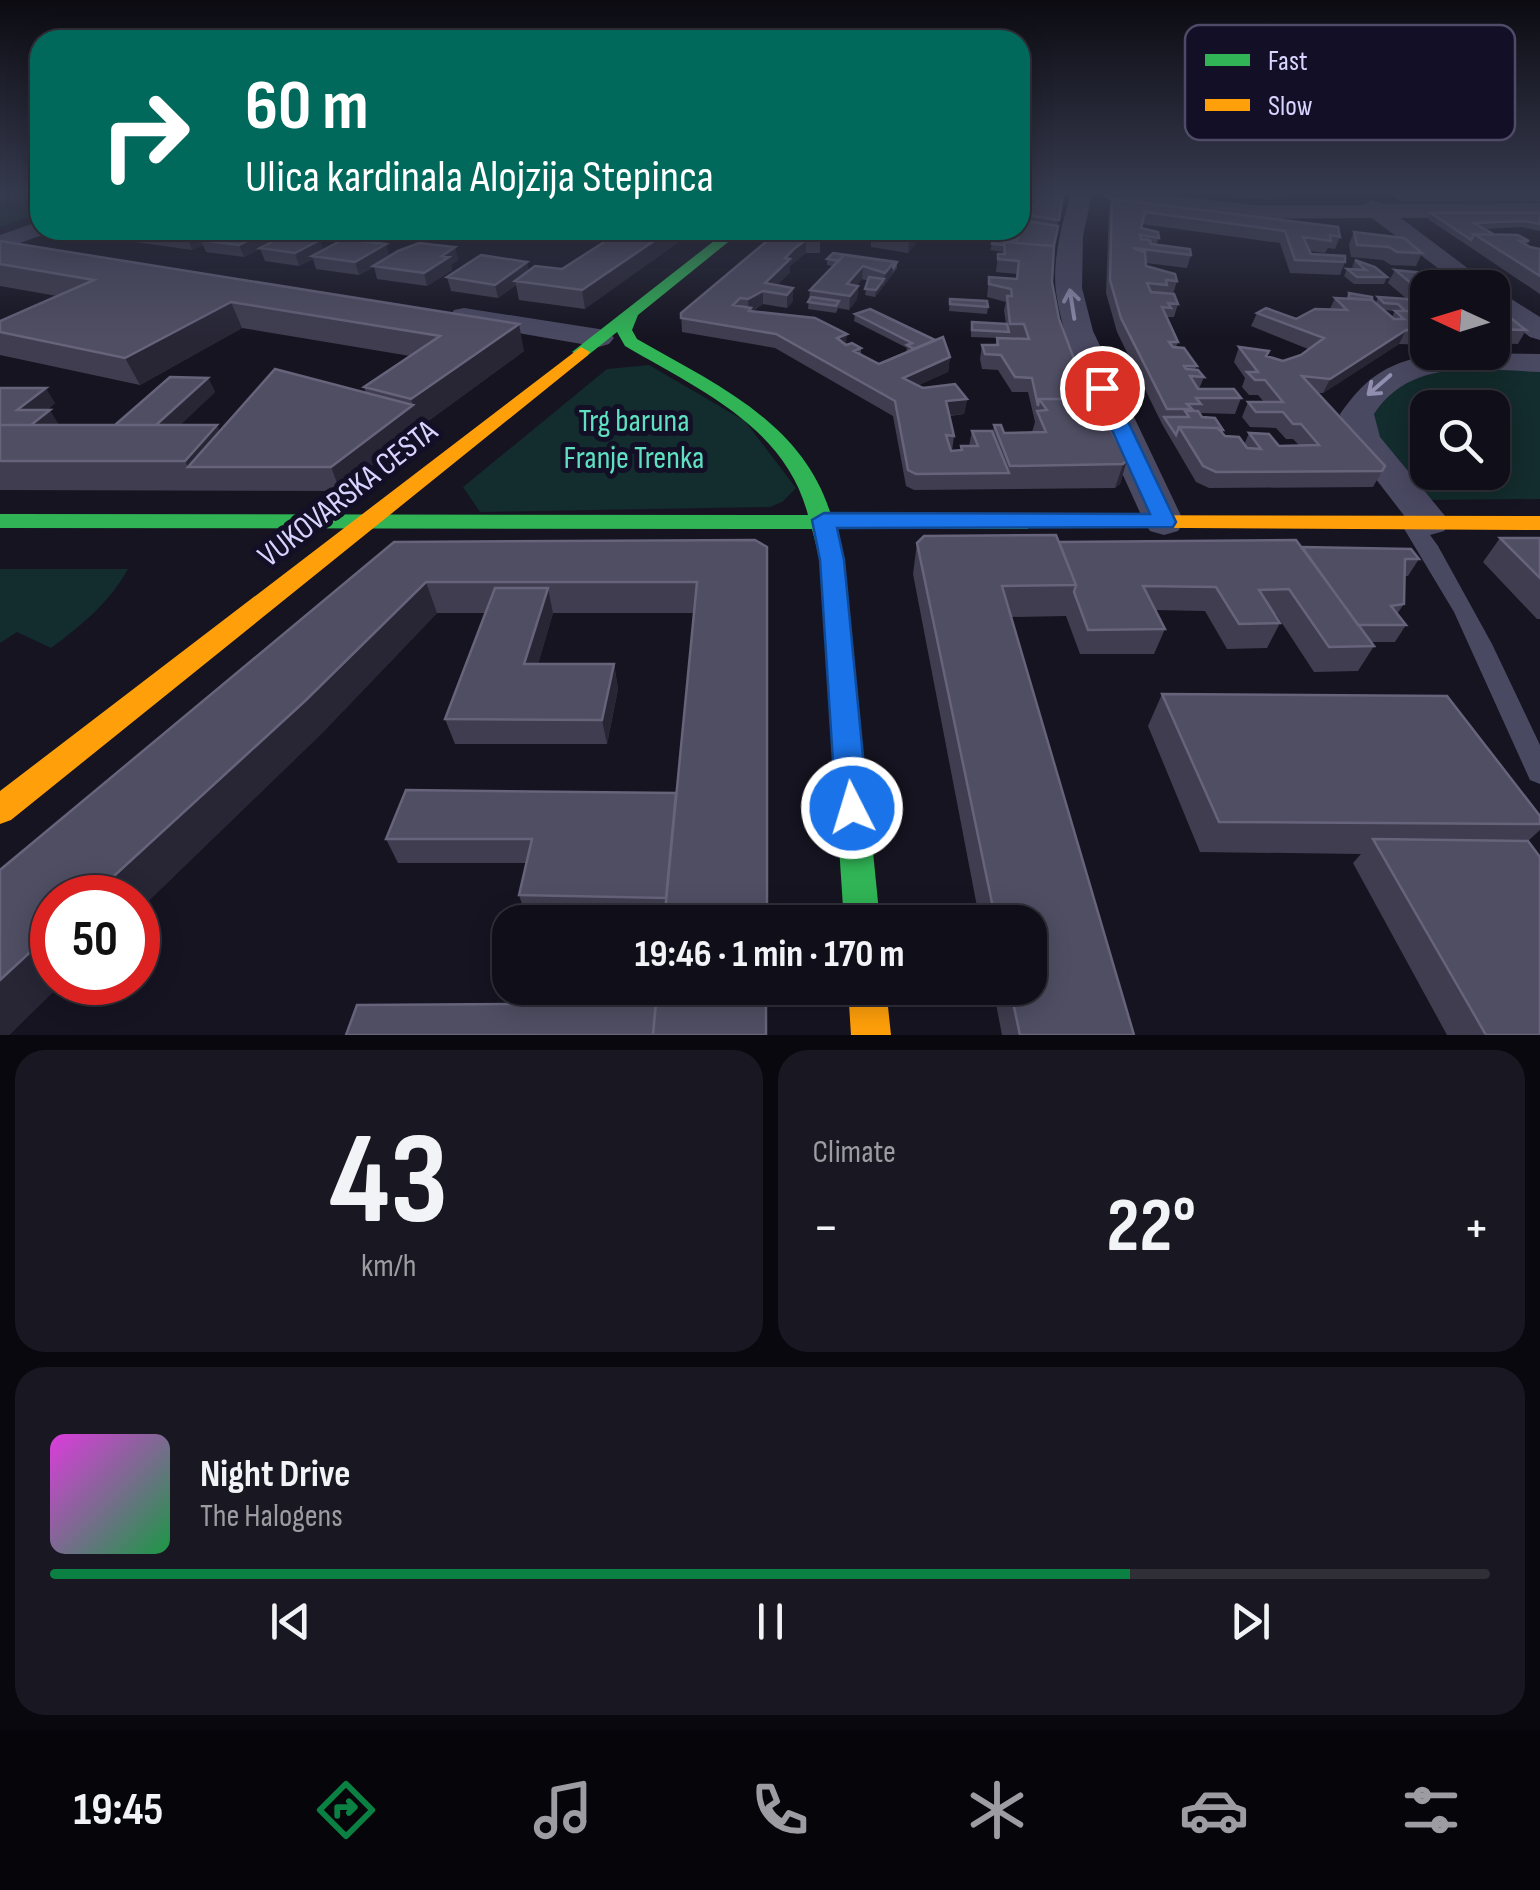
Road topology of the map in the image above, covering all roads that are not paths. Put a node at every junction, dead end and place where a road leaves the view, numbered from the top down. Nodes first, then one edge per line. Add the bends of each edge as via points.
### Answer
1 (720, 242) edge
2 (1071, 242) edge
3 (1420, 242) edge
4 (0, 243) edge
5 (60, 252) edge
6 (1457, 270) edge
7 (1510, 309) edge
8 (632, 311) junction
9 (444, 313) edge
10 (1540, 331) edge
11 (598, 338) junction
12 (1540, 363) edge
13 (0, 520) edge
14 (824, 520) junction
15 (366, 522) junction
16 (1164, 522) junction
17 (1420, 522) junction
18 (1540, 523) edge
19 (1540, 772) edge
20 (0, 810) edge
21 (861, 905) edge
22 (868, 1005) edge
23 (871, 1035) edge

1 - 8 street, VUKOVARSKA CESTA
16 -> 2 street via 1072,308
3 - 6 street
4 - 5 street
7 - 10 street
8 - 11 street, VUKOVARSKA CESTA
8 - 14 street via 624,330 631,342 746,408 778,434 804,470
9 - 11 street
11 - 15 street, VUKOVARSKA CESTA
12 -> 17 street via 1413,365 1366,395 1357,414 1363,438
13 - 15 street
14 - 15 street
14 - 16 street
14 - 21 street
15 - 20 street, VUKOVARSKA CESTA
16 - 17 street
17 - 18 street
17 - 19 lane
22 - 23 street

